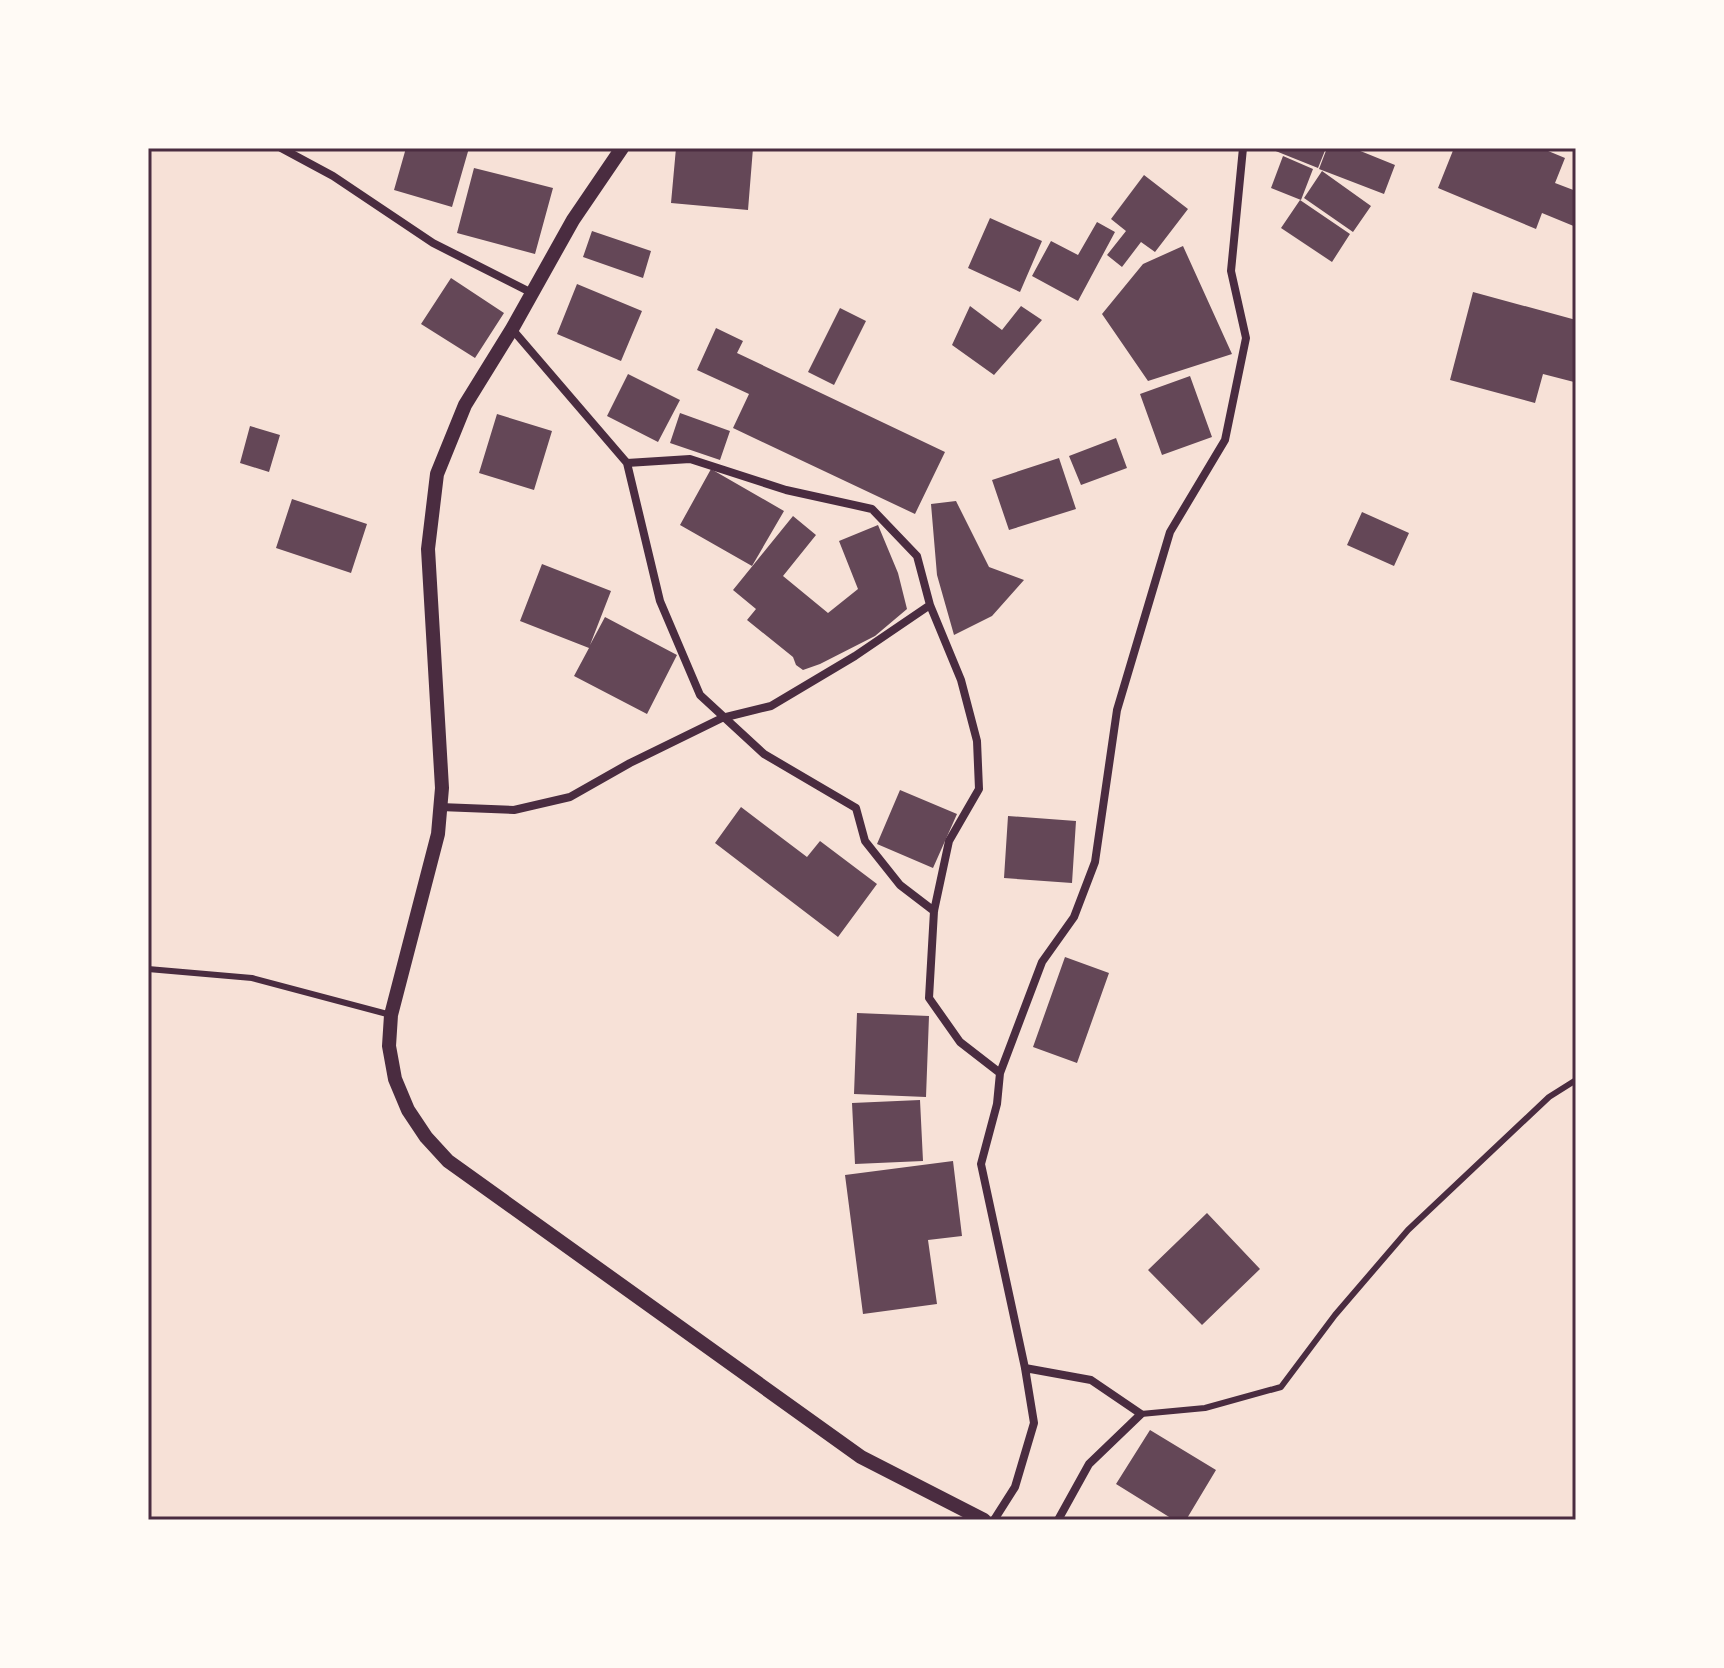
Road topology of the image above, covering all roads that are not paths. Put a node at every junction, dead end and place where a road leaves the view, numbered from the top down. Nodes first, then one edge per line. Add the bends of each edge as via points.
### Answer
1 (281, 148) edge
2 (622, 148) edge
3 (1243, 148) edge
4 (532, 293) junction
5 (512, 329) junction
6 (627, 463) junction
7 (930, 605) junction
8 (722, 718) junction
9 (440, 807) junction
10 (934, 911) junction
11 (148, 969) edge
12 (391, 1015) junction
13 (1000, 1073) junction
14 (1576, 1080) edge
15 (1025, 1368) junction
16 (1141, 1414) junction
17 (984, 1520) edge
18 (994, 1520) edge
19 (1058, 1520) edge

1 - 4 street via 433,243
2 - 4 street
3 - 13 street via 1231,271 1246,338 1225,440 1170,532 1117,710 1095,862 1074,917 1042,962
4 - 5 street
5 - 6 street
5 - 9 street via 465,405 437,474 428,549
6 - 7 street via 690,459 786,490 872,509 917,556
6 - 8 street via 660,601 700,695
7 - 8 street via 771,706
7 - 10 street via 961,680 977,741 979,789 949,841
8 - 9 street via 570,797 514,810
8 - 10 street via 764,754 856,808 865,841 900,885
9 - 12 street via 438,834
10 - 13 street via 929,998 960,1042
11 - 12 lane via 252,978
12 - 17 street via 395,1079 408,1110 448,1161 861,1457
13 - 15 street via 981,1164
14 - 16 lane via 1549,1097 1408,1230 1281,1387 1205,1408
15 - 16 street via 1091,1380
15 - 18 street via 1034,1423 1015,1487
16 - 19 street via 1089,1464

